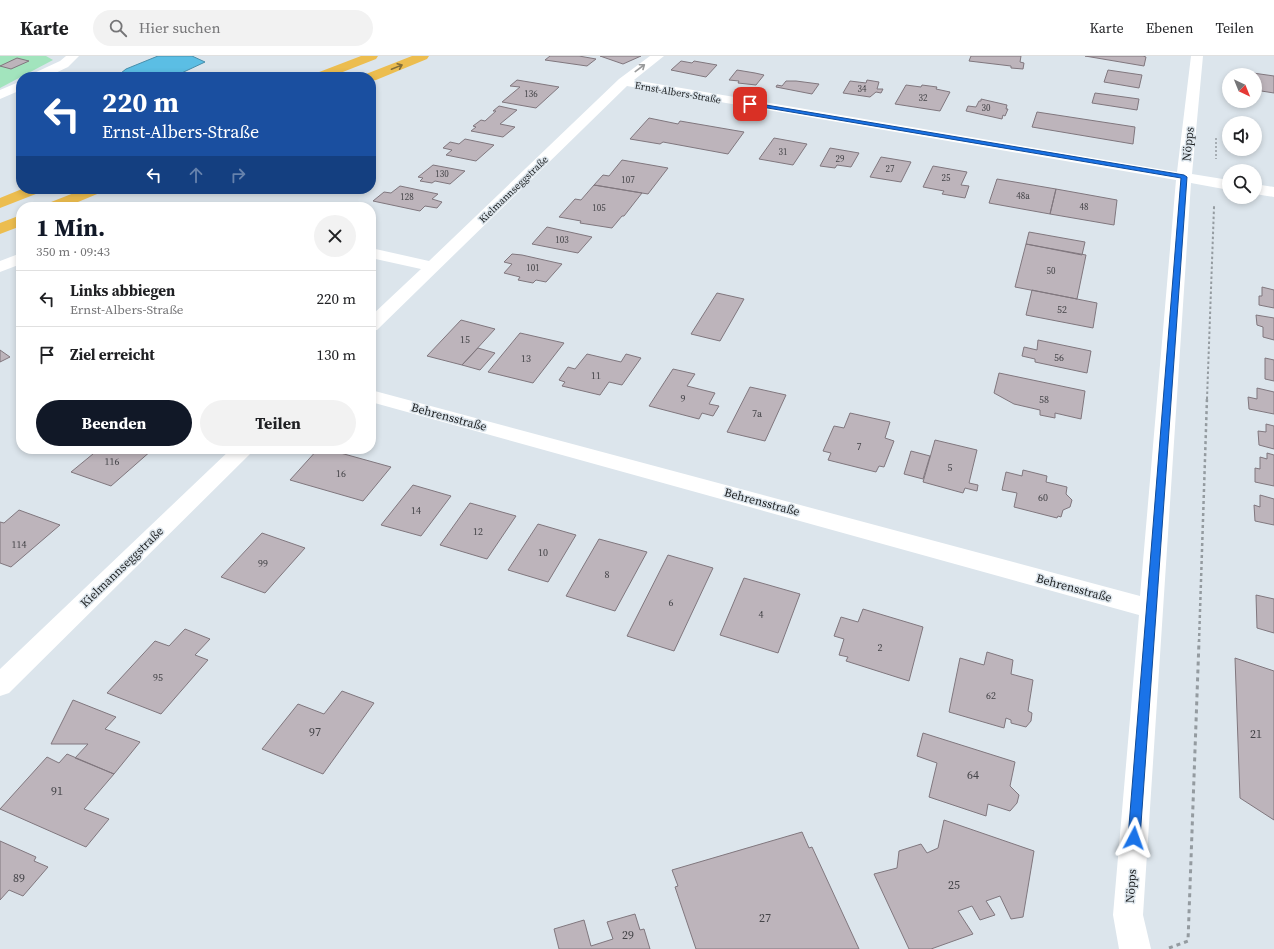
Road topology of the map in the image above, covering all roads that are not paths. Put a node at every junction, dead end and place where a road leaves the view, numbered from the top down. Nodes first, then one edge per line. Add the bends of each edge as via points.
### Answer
1 (73, 56) edge
2 (372, 56) edge
3 (423, 56) edge
4 (658, 56) edge
5 (1197, 56) edge
6 (47, 72) edge
7 (332, 72) edge
8 (376, 75) edge
9 (624, 82) junction
10 (16, 87) edge
11 (0, 95) edge
12 (1184, 177) junction
13 (1222, 183) edge
14 (1262, 190) edge
15 (1274, 192) edge
16 (23, 194) edge
17 (84, 194) edge
18 (64, 202) edge
19 (0, 203) edge
20 (16, 222) edge
21 (0, 229) edge
22 (376, 254) edge
23 (16, 260) edge
24 (0, 267) edge
25 (433, 268) junction
26 (376, 321) edge
27 (376, 397) edge
28 (238, 454) edge
29 (1152, 609) junction
30 (0, 685) edge
31 (1135, 949) edge

1 - 6 street via 64,64
2 - 7 highway
8 -> 3 highway
9 -> 4 street, Kielmannseggstraße
5 - 12 street, Nöpps
9 - 12 street, Ernst-Albers-Straße
9 - 25 street, Kielmannseggstraße
10 - 11 street
12 - 13 street, Ernst-Albers-Straße
12 - 29 street, Nöpps
14 - 15 street
16 - 19 highway
17 - 18 highway
20 - 21 highway
22 - 25 street
23 - 24 street
25 - 26 street, Kielmannseggstraße
27 - 29 street, Behrensstraße
28 - 30 street, Kielmannseggstraße
29 - 31 street, Nöpps via 1128,915

